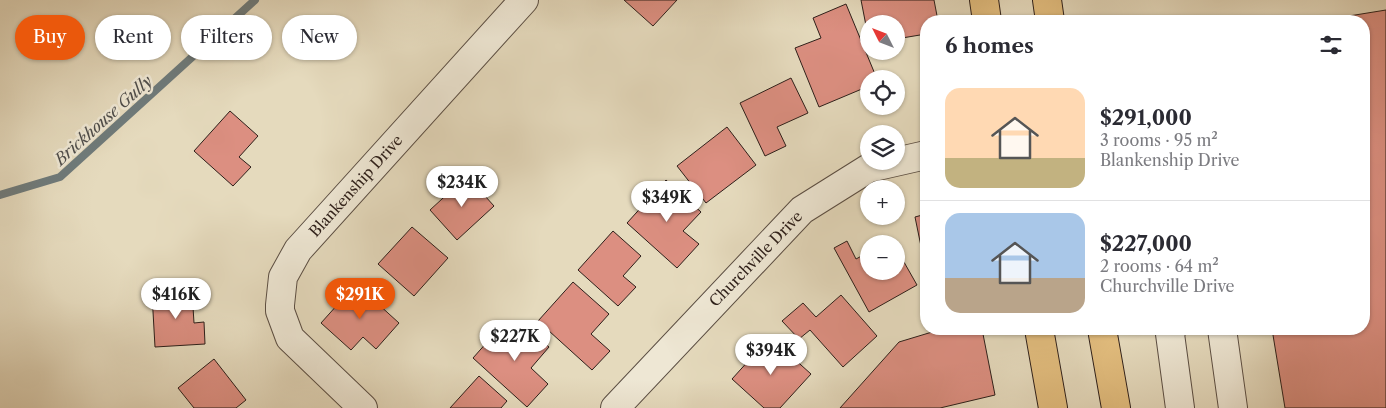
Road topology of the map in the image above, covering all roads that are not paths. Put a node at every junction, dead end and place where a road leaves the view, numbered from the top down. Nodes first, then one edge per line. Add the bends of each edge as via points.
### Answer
1 (524, 0) edge
2 (984, 0) edge
3 (1047, 0) edge
4 (986, 15) edge
5 (1049, 15) edge
6 (920, 156) edge
7 (1040, 335) edge
8 (1103, 335) edge
9 (1170, 335) edge
10 (1223, 335) edge
11 (363, 408) edge
12 (615, 408) edge
13 (1053, 408) edge
14 (1116, 408) edge
15 (1180, 408) edge
16 (1233, 408) edge

1 - 11 street, Blankenship Drive via 298,250 283,278 280,311 290,338
2 - 4 main road
3 - 5 main road
6 - 12 street, Churchville Drive via 870,168 802,210
7 - 13 main road
8 - 14 main road
9 - 15 street
10 - 16 street

